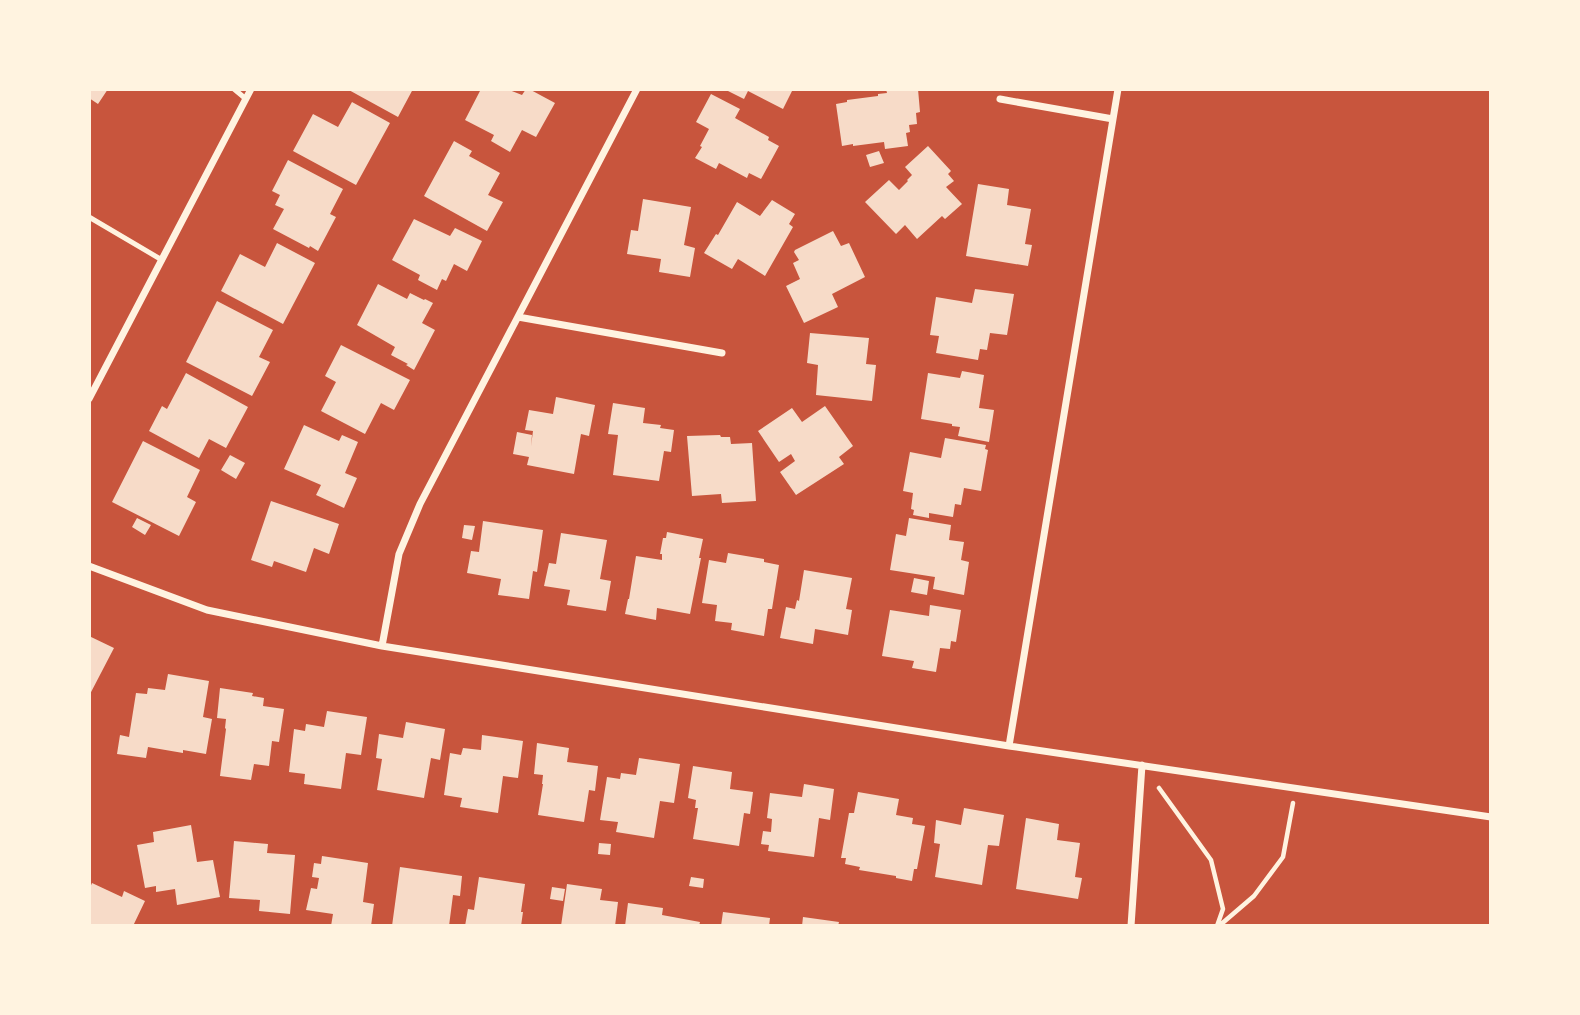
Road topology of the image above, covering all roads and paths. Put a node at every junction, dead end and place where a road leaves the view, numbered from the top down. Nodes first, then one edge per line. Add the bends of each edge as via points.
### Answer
1 (234, 89) edge
2 (251, 89) edge
3 (637, 89) edge
4 (1118, 89) edge
5 (246, 99) junction
6 (1000, 99) dead end
7 (1114, 119) junction
8 (89, 217) edge
9 (162, 260) junction
10 (518, 317) junction
11 (722, 353) dead end
12 (89, 399) edge
13 (89, 566) edge
14 (382, 646) junction
15 (1009, 746) junction
16 (1142, 765) junction
17 (1295, 788) junction
18 (1491, 817) edge
19 (1130, 926) edge
20 (1218, 926) edge

1 - 5 lane
2 - 5 street
3 - 10 street
4 - 7 street
5 - 9 street
6 - 7 street
7 - 15 street
8 - 9 lane
9 - 12 street
10 - 11 street
10 - 14 street via 420,503 399,554
13 - 14 street via 207,610
14 - 15 street
15 - 16 street
16 - 17 street
16 - 19 street
16 - 20 path via 1211,860 1223,909
17 - 18 street
17 - 20 path via 1283,857 1254,896

